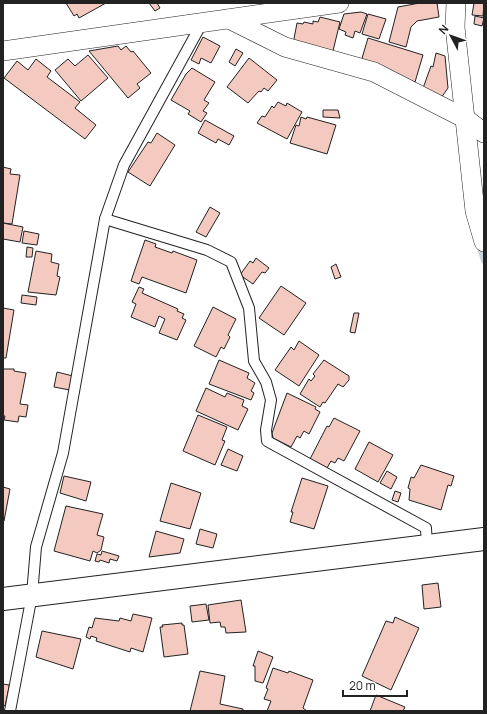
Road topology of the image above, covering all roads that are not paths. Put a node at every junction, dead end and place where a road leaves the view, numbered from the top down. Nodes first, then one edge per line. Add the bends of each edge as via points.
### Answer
1 (339, 3) edge
2 (456, 3) edge
3 (261, 8) edge
4 (229, 19) junction
5 (202, 23) junction
6 (3, 51) edge
7 (466, 119) junction
8 (484, 133) edge
9 (105, 219) junction
10 (484, 242) edge
11 (484, 539) edge
12 (427, 546) junction
13 (32, 595) junction
14 (3, 599) edge
15 (10, 711) edge

1 - 3 street
2 - 7 street via 455,27
3 - 4 street
4 - 5 street
4 - 7 street via 285,47 374,72
5 - 6 street
5 - 9 lane via 124,165
7 - 8 street
7 - 10 street via 475,211
9 - 12 lane via 206,250 231,262 249,308 254,361 266,382 271,400 266,430 267,441 426,528
9 - 13 lane via 63,453 36,547
11 - 12 street
12 - 13 street
13 - 14 street
13 - 15 lane

